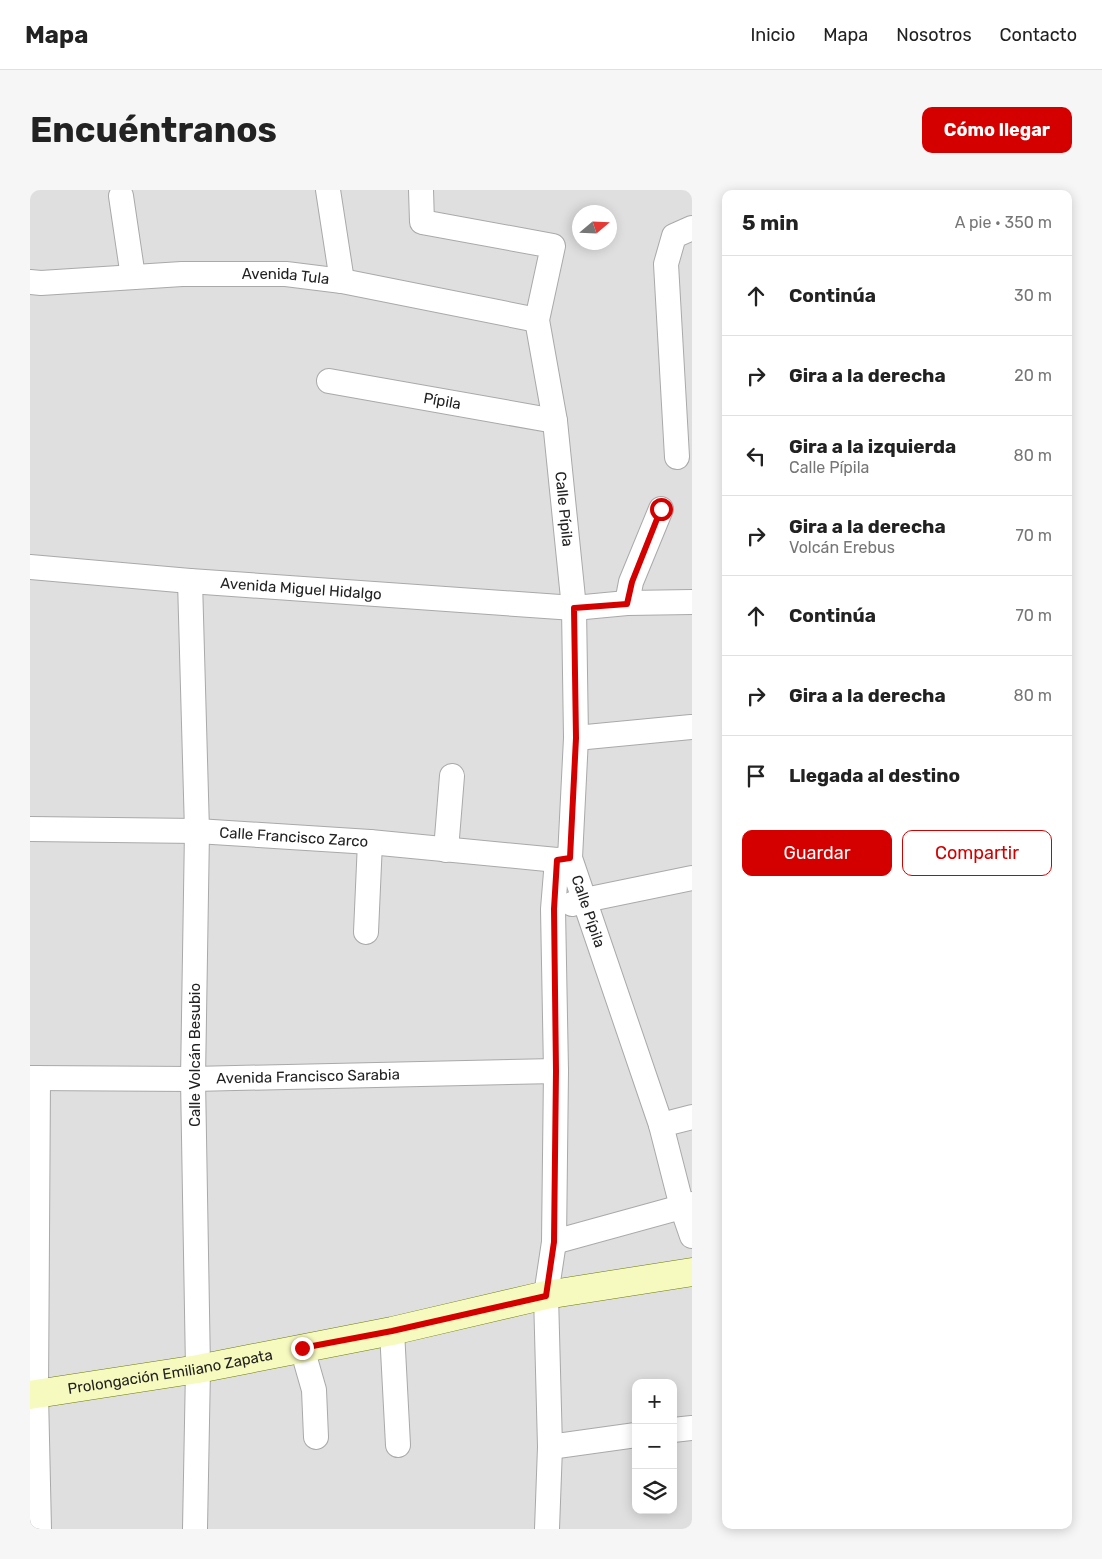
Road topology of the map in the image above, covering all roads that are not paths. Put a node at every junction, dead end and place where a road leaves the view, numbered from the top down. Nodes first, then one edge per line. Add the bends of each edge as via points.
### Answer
1 (328, 190) edge
2 (421, 190) edge
3 (121, 196) dead end
4 (683, 232) edge
5 (133, 277) junction
6 (342, 281) junction
7 (30, 282) edge
8 (537, 320) junction
9 (329, 381) dead end
10 (683, 398) edge
11 (555, 421) junction
12 (677, 456) dead end
13 (661, 509) dead end
14 (30, 567) edge
15 (190, 581) junction
16 (692, 602) edge
17 (627, 604) junction
18 (574, 608) junction
19 (691, 727) edge
20 (576, 738) junction
21 (452, 776) dead end
22 (30, 829) edge
23 (197, 832) junction
24 (370, 842) junction
25 (446, 850) junction
26 (564, 859) junction
27 (692, 878) edge
28 (585, 900) junction
29 (554, 909) junction
30 (366, 932) dead end
31 (556, 1071) junction
32 (34, 1078) edge
33 (193, 1079) junction
34 (692, 1117) edge
35 (661, 1125) junction
36 (687, 1206) edge
37 (692, 1236) edge
38 (554, 1242) junction
39 (692, 1272) edge
40 (546, 1296) junction
41 (392, 1331) junction
42 (302, 1348) junction
43 (198, 1369) junction
44 (33, 1394) edge
45 (692, 1428) edge
46 (677, 1430) edge
47 (316, 1437) dead end
48 (632, 1437) edge
49 (398, 1444) dead end
50 (550, 1447) junction
51 (39, 1529) edge
52 (195, 1529) edge
53 (546, 1529) edge

1 - 6 street
2 - 8 street, Calle Pípila via 422,222 553,246
3 - 5 street
4 - 10 street via 666,264
5 - 6 street, Avenida Tula via 286,274
5 - 7 street, Avenida Tula
6 - 8 street, Avenida Tula
8 - 11 street, Calle Pípila
9 - 11 street, Pípila
10 - 12 street
11 - 18 street, Calle Pípila
13 - 17 street via 632,582
14 - 15 street, Avenida Miguel Hidalgo
15 - 18 street, Avenida Miguel Hidalgo
15 - 23 street, Calle Volcán Besubio
16 - 17 street, Avenida Miguel Hidalgo
17 - 18 street, Avenida Miguel Hidalgo
18 - 20 street, Calle Pípila
19 - 20 street
20 - 26 street, Calle Pípila
21 - 25 street
22 - 23 street, Calle Francisco Zarco
23 - 24 street, Calle Francisco Zarco
23 - 33 street, Calle Volcán Besubio
24 - 25 street, Calle Francisco Zarco
24 - 30 street
25 - 26 street, Calle Francisco Zarco
26 - 28 street, Calle Pípila
26 - 29 street
27 - 28 street
28 - 29 street
28 - 35 street, Calle Pípila
29 - 31 street
31 - 33 street, Avenida Francisco Sarabia
31 - 38 street
32 - 33 street, Avenida Francisco Sarabia
32 - 44 street
33 - 43 street, Calle Volcán Besubio
34 - 35 street
35 - 36 street, Calle Pípila
36 - 37 street, Calle Pípila
36 - 38 street
38 - 40 street
39 - 40 street, Prolongación Emiliano Zapata
40 - 41 street, Prolongación Emiliano Zapata
40 - 50 street
41 - 42 street, Prolongación Emiliano Zapata
41 - 49 street
42 - 43 street, Prolongación Emiliano Zapata
42 - 47 street via 314,1390
43 - 44 street, Prolongación Emiliano Zapata
43 - 52 street, Calle Volcán Besubio
44 - 51 street
45 - 46 street
48 - 50 street
50 - 53 street

